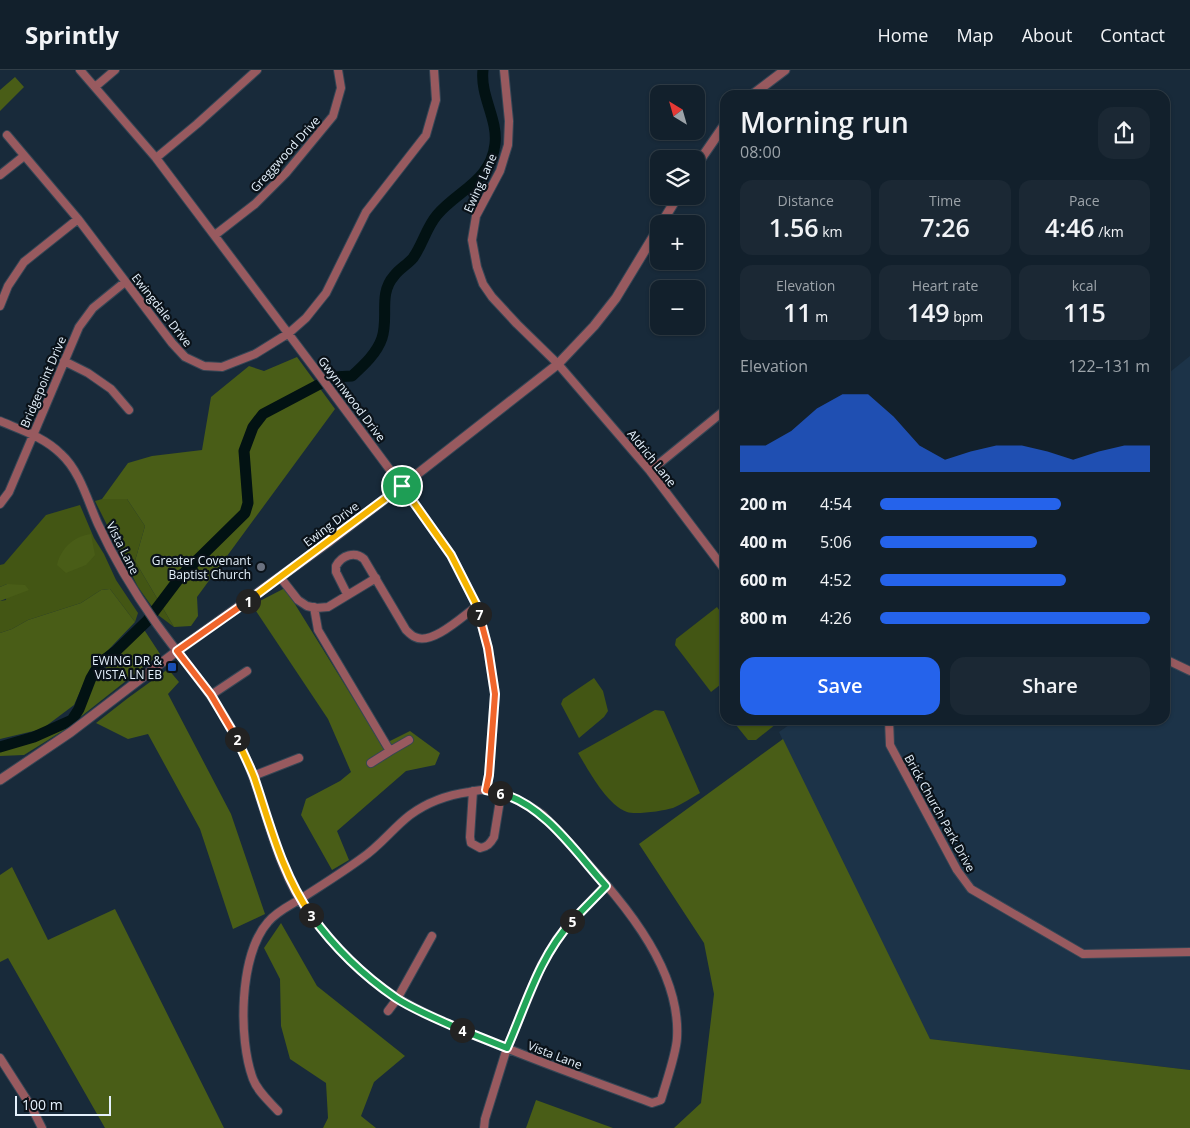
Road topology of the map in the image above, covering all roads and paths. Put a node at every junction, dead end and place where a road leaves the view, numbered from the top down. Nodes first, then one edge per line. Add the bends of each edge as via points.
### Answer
1 (80, 70) edge
2 (115, 70) edge
3 (257, 70) edge
4 (338, 70) edge
5 (434, 70) edge
6 (504, 70) edge
7 (785, 70) edge
8 (95, 87) junction
9 (759, 90) edge
10 (720, 131) edge
11 (6, 135) dead end
12 (705, 153) edge
13 (24, 156) junction
14 (156, 158) junction
15 (0, 175) edge
16 (78, 219) junction
17 (215, 235) junction
18 (650, 242) edge
19 (125, 282) junction
20 (0, 306) edge
21 (289, 333) junction
22 (64, 361) junction
23 (558, 364) junction
24 (129, 410) dead end
25 (720, 414) edge
26 (0, 421) edge
27 (33, 436) junction
28 (650, 471) junction
29 (402, 486) junction
30 (0, 504) edge
31 (720, 563) edge
32 (280, 577) junction
33 (376, 578) junction
34 (347, 594) junction
35 (477, 606) junction
36 (314, 607) junction
37 (177, 651) junction
38 (1170, 662) edge
39 (246, 671) dead end
40 (1190, 672) edge
41 (211, 695) junction
42 (889, 725) edge
43 (409, 740) dead end
44 (390, 752) junction
45 (299, 758) dead end
46 (371, 763) dead end
47 (253, 776) junction
48 (0, 780) edge
49 (486, 790) junction
50 (473, 791) junction
51 (501, 794) junction
52 (606, 886) junction
53 (300, 899) junction
54 (432, 936) dead end
55 (1190, 952) edge
56 (397, 999) junction
57 (388, 1011) dead end
58 (507, 1048) junction
59 (0, 1058) edge
60 (278, 1111) dead end
61 (42, 1128) edge
62 (484, 1128) edge

1 - 8 street, Gwynnwood Drive
2 - 8 street
3 - 14 street
4 - 17 street, Greggwood Drive via 341,88 333,116 286,173 255,204
5 - 21 street, Ewingdale Drive via 436,100 426,135 366,212 326,293
6 - 23 street, Ewing Lane via 508,145 500,171 476,216 472,240 475,258 492,297
7 - 9 street
8 - 14 street, Gwynnwood Drive
10 - 12 street
11 - 13 street, Ewingdale Drive
13 - 15 street
13 - 16 street, Ewingdale Drive
14 - 17 street, Gwynnwood Drive
16 - 19 street, Ewingdale Drive
16 - 20 street via 24,262 8,286
17 - 21 street, Gwynnwood Drive
18 - 23 street, Ewing Drive via 616,298
19 - 21 street, Ewingdale Drive via 185,357 204,366 222,367 255,354
19 - 22 street, Bridgepoint Drive via 93,308 78,326
21 - 29 street, Gwynnwood Drive
22 - 24 street via 111,389
22 - 27 street, Bridgepoint Drive
23 - 28 street, Aldrich Lane
23 - 29 street, Ewing Drive
25 - 28 street
26 - 27 street, Vista Lane
27 - 30 street, Bridgepoint Drive
27 - 37 street, Vista Lane via 45,440 63,455 129,583
28 - 31 street, Aldrich Lane
29 - 32 street, Ewing Drive
29 - 35 street, Gwynnwood Drive via 451,555
32 - 36 street via 298,600
32 - 37 street, Ewing Drive
33 - 34 street
33 - 34 street via 359,554 343,558 336,566 336,572
33 - 35 street via 406,630 415,638 440,634
34 - 36 street via 328,607
35 - 49 street, Gwynnwood Drive via 495,694
36 - 44 street via 318,630
37 - 41 street, Vista Lane
37 - 48 street, Ewing Drive
38 - 40 street
39 - 41 street
41 - 47 street, Vista Lane via 236,737
42 - 55 street, Brick Church Park Drive via 890,745 957,870 971,889 1083,954
43 - 44 street
44 - 46 street
45 - 47 street
47 - 53 street, Vista Lane via 283,864
49 - 50 street
49 - 51 street
50 - 51 street via 470,837 471,843 480,848 491,843 494,837
50 - 53 street via 430,802 409,816 373,851
51 - 52 street via 527,804 543,815
52 - 58 street via 557,939 542,964
52 - 58 street, Vista Lane via 631,915 654,952 668,982 677,1016 677,1039 661,1100 652,1103
53 - 56 street, Vista Lane via 320,927 356,966
53 - 60 street via 279,912 263,928 250,957 246,984 243,1028 253,1080
54 - 56 street
56 - 57 street
56 - 58 street, Vista Lane
58 - 62 street
59 - 61 street

